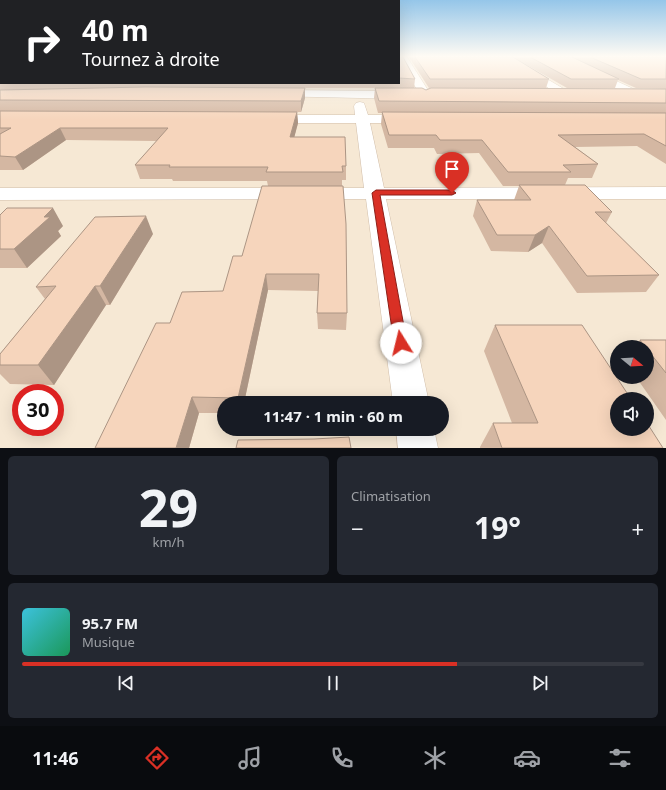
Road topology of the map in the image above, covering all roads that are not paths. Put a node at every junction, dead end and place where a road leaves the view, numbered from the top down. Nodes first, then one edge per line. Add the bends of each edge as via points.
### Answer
1 (415, 78) edge
2 (541, 78) edge
3 (602, 78) edge
4 (357, 89) edge
5 (262, 94) edge
6 (440, 94) edge
7 (542, 94) edge
8 (613, 94) edge
9 (636, 94) junction
10 (651, 94) edge
11 (425, 95) junction
12 (253, 119) edge
13 (363, 119) junction
14 (427, 119) edge
15 (376, 193) junction
16 (666, 193) edge
17 (0, 194) edge
18 (410, 396) edge
19 (416, 436) edge
20 (418, 448) edge

1 - 11 street
2 - 7 street via 569,94
3 - 9 street
4 - 5 street
4 - 11 street
4 - 13 street
6 - 11 street
8 - 9 street
9 - 10 street
12 - 13 street
13 - 14 street
13 - 15 street
15 - 16 street
15 - 17 street
15 - 18 street
19 - 20 street

